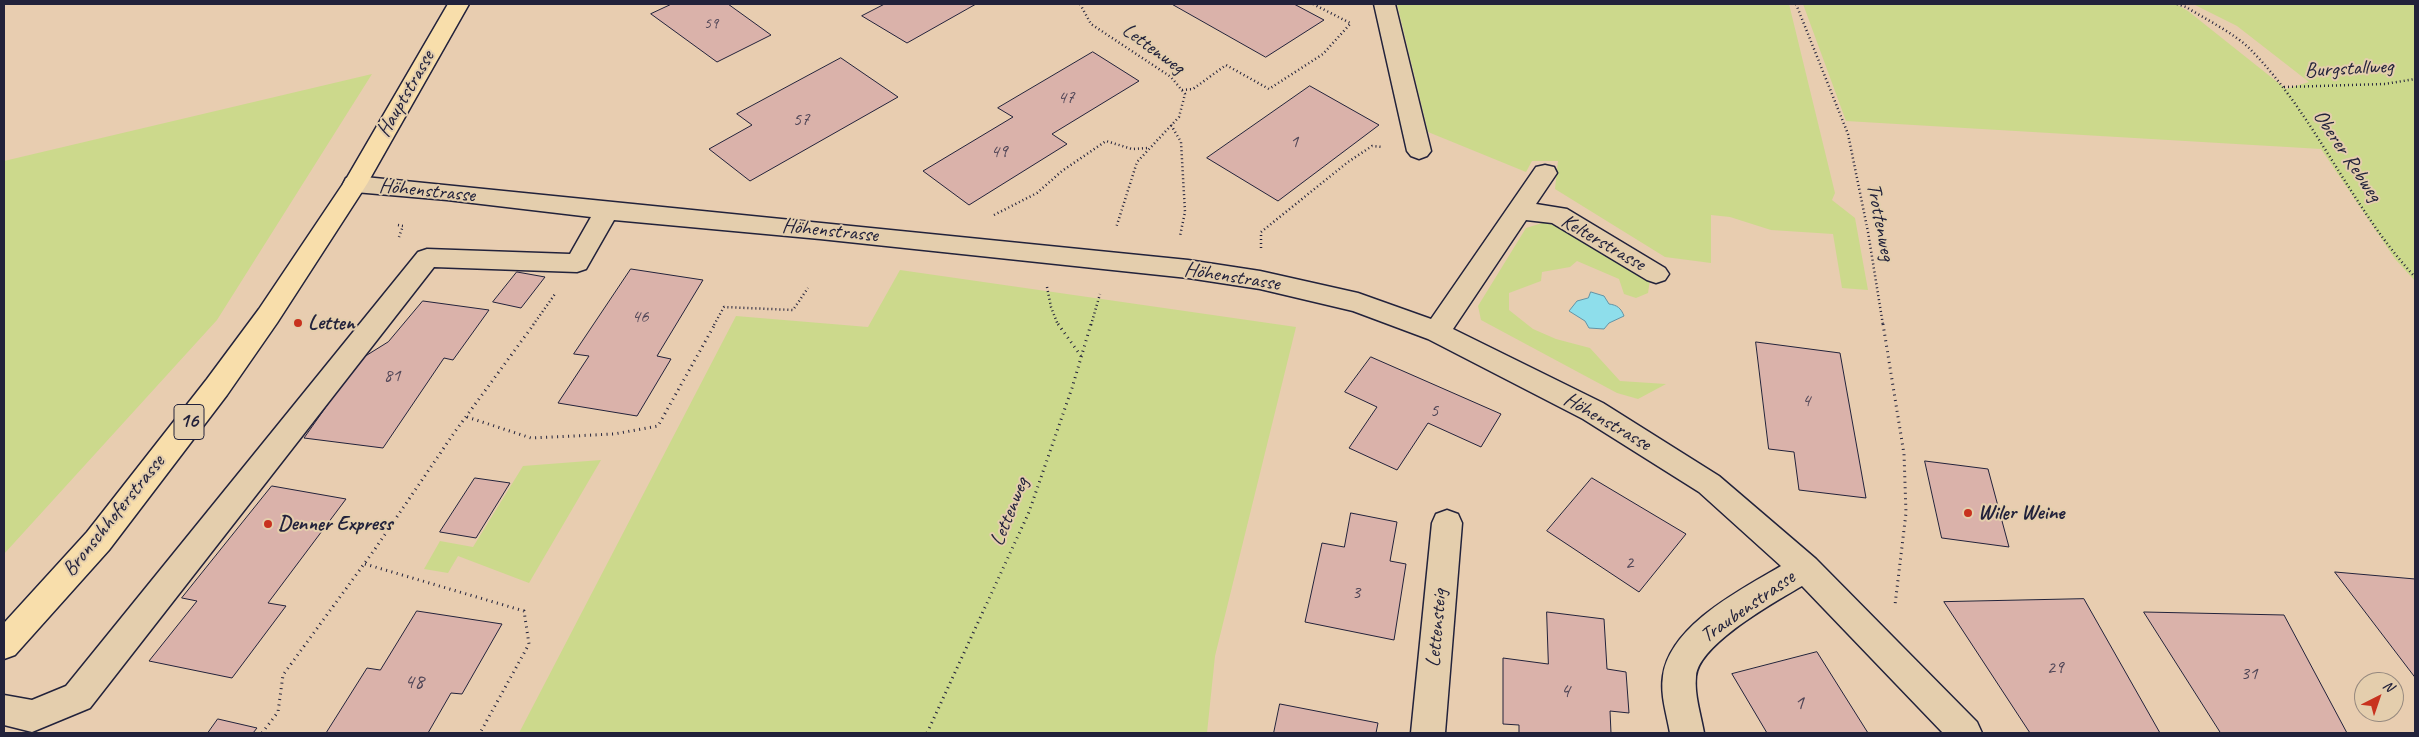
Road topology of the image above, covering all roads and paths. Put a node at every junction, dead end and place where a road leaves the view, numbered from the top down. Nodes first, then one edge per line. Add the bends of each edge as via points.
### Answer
1 (458, 4) edge
2 (1080, 4) edge
3 (1384, 4) edge
4 (1796, 4) edge
5 (2177, 4) edge
6 (1351, 23) dead end
7 (2415, 79) edge
8 (2284, 87) junction
9 (1182, 90) junction
10 (1172, 125) junction
11 (1149, 148) junction
12 (1419, 150) joint
13 (1545, 173) dead end
14 (355, 184) junction
15 (607, 211) junction
16 (1519, 211) junction
17 (1116, 228) dead end
18 (956, 244) junction
19 (1051, 255) junction
20 (1260, 257) dead end
21 (577, 262) junction
22 (1173, 268) junction
23 (1656, 274) dead end
24 (2415, 278) edge
25 (808, 288) dead end
26 (1100, 294) dead end
27 (1437, 332) junction
28 (1081, 356) junction
29 (467, 417) junction
30 (1447, 523) dead end
31 (365, 564) junction
32 (1805, 568) junction
33 (4, 645) edge
34 (1888, 652) junction
35 (4, 710) edge
36 (262, 733) edge
37 (480, 733) edge
38 (927, 733) edge
39 (1428, 733) edge
40 (1687, 733) edge
41 (1965, 733) edge

1 - 14 main road, Hauptstrasse / 16
2 - 9 path, Lettenweg via 1091,24 1171,77
3 - 12 street
4 - 34 path, Trottenweg via 1848,134 1868,232 1904,454 1906,513
5 - 8 path, Oberer Rebweg via 2248,47
6 - 9 path via 1323,54 1269,89 1226,65 1193,89
7 - 8 path, Burgstallweg via 2385,84
8 - 24 path, Oberer Rebweg via 2333,164
9 - 10 path, Lettenweg via 1185,94 1180,116
10 - 11 path, Lettenweg
10 - 22 path via 1181,142 1185,212
11 - 17 path, Lettenweg via 1137,162
11 - 18 path via 1132,149 1106,141 1062,171 1037,193 964,230
12 - 20 path via 1372,146 1348,162 1261,232
13 - 16 street
14 - 15 street, Höhenstrasse
14 - 33 main road, Bronschhoferstrasse / 16 via 217,387 98,541
15 - 18 street, Höhenstrasse
15 - 21 street
16 - 23 street, Kelterstrasse via 1558,215
16 - 27 street
18 - 19 street, Höhenstrasse
19 - 22 street, Höhenstrasse
19 - 28 path via 1046,276 1048,302 1061,334
21 - 29 path
21 - 35 street via 427,258 78,697 32,716
22 - 27 street, Höhenstrasse via 1260,280 1358,302
25 - 29 path via 793,310 724,307 658,426 614,434 531,438
26 - 28 path, Lettenweg
27 - 32 street, Höhenstrasse via 1592,411 1709,484
28 - 38 path, Lettenweg via 1029,512
29 - 31 path
30 - 39 street, Lettensteig
31 - 36 path via 283,675 278,712
31 - 37 path via 524,611 530,644
32 - 34 street, Höhenstrasse
32 - 40 street, Traubenstrasse via 1741,608 1689,650 1681,669 1680,686
34 - 41 street, Höhenstrasse

